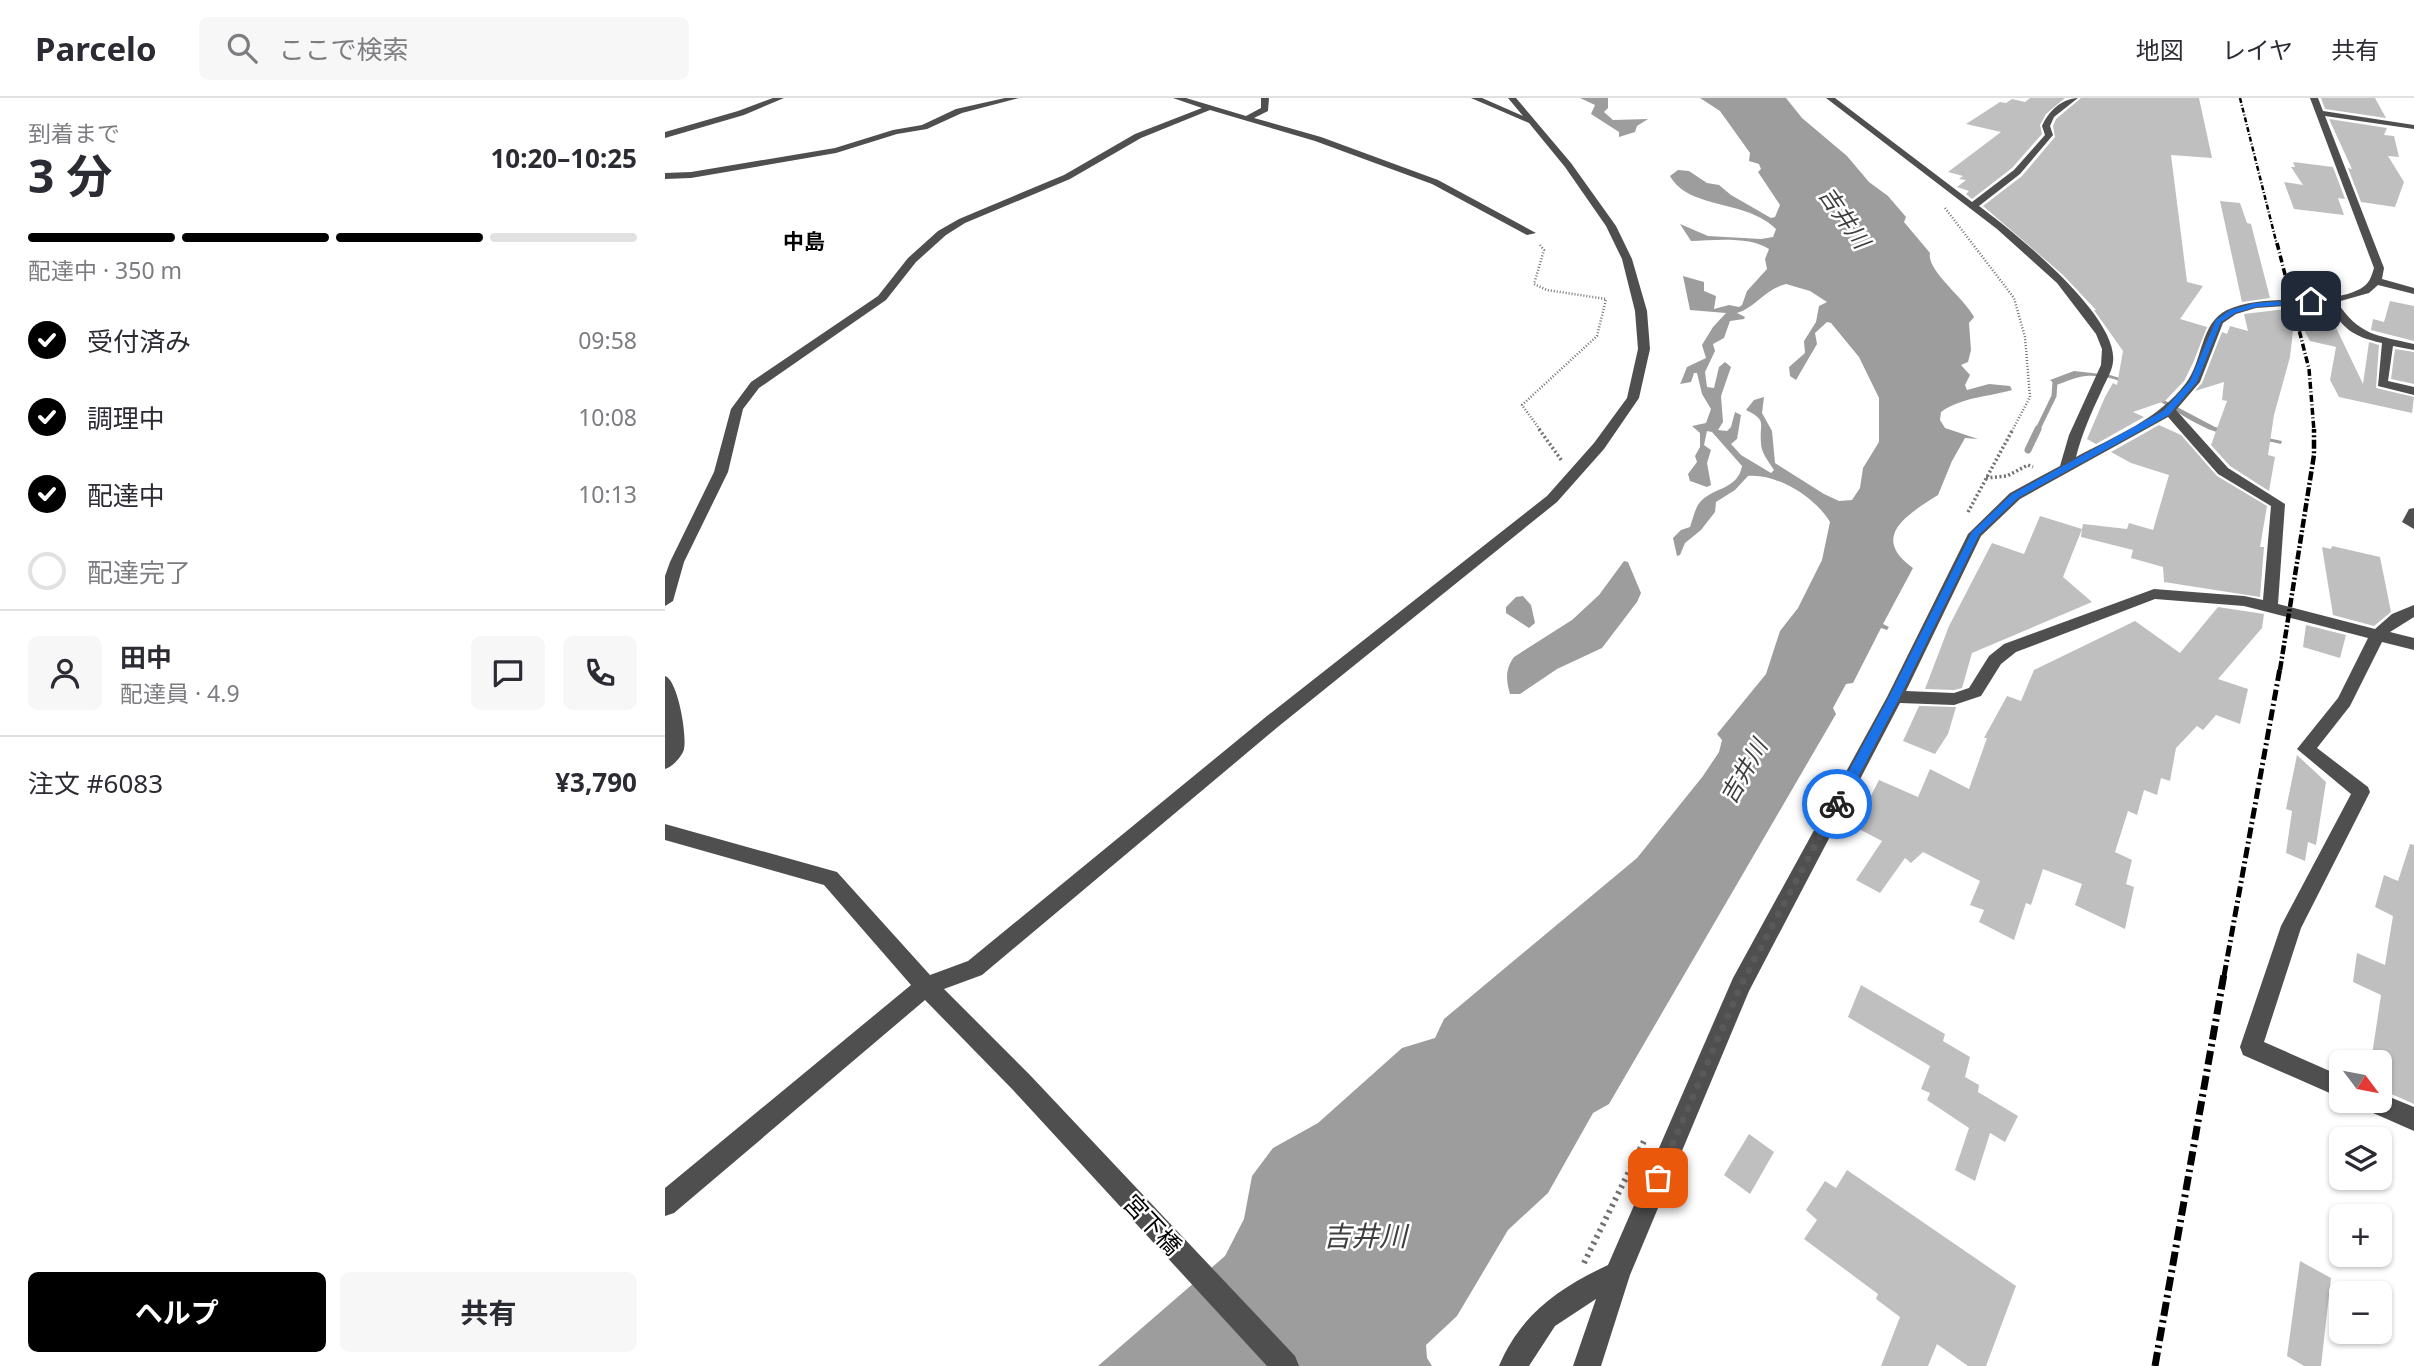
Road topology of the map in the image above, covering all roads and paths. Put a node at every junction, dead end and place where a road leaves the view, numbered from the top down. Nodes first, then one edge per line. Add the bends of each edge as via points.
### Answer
1 (780, 98) edge
2 (1015, 98) edge
3 (1177, 98) edge
4 (1265, 98) edge
5 (1475, 98) edge
6 (1512, 98) edge
7 (1830, 98) edge
8 (2074, 98) edge
9 (2317, 106) edge
10 (1208, 108) junction
11 (1246, 119) junction
12 (1534, 124) junction
13 (2414, 127) edge
14 (665, 135) edge
15 (665, 176) edge
16 (1974, 205) junction
17 (1943, 206) dead end
18 (1531, 233) joint
19 (2376, 281) junction
20 (2414, 291) edge
21 (2330, 299) junction
22 (2388, 341) junction
23 (2414, 346) edge
24 (2414, 391) edge
25 (2169, 410) junction
26 (2066, 468) junction
27 (1572, 476) junction
28 (2414, 512) edge
29 (1967, 515) dead end
30 (2414, 524) edge
31 (665, 601) edge
32 (2270, 608) junction
33 (2414, 610) edge
34 (2377, 634) junction
35 (2414, 644) edge
36 (665, 682) edge
37 (1895, 697) junction
38 (665, 762) edge
39 (665, 832) edge
40 (926, 986) junction
41 (2329, 1082) edge
42 (2392, 1110) edge
43 (2414, 1119) edge
44 (1651, 1127) dead end
45 (665, 1204) edge
46 (1584, 1263) dead end
47 (1617, 1274) junction
48 (1285, 1366) edge
49 (1513, 1366) edge
50 (1587, 1366) edge

1 - 14 street
2 - 15 street via 836,150
3 - 10 street
4 - 11 street via 1265,109
5 - 12 street
6 - 12 street
7 - 16 street
8 - 16 street via 2050,116 2049,135 2017,172
9 - 13 street
9 - 19 street via 2379,268
10 - 11 street
10 - 31 street via 1138,136 1067,177 962,220 912,260 882,298 755,385 737,409 721,472 677,562
11 - 18 street via 1318,139 1435,182
12 - 27 street via 1611,226 1627,259 1641,311 1644,349 1633,398
16 - 26 street via 2061,281 2102,334 2108,349 2107,365 2075,435
17 - 29 path via 2014,298 2029,375 2030,397
18 - 27 path via 1544,250 1534,284 1606,299 1597,336 1522,405
19 - 20 street
19 - 21 street via 2365,291
21 - 22 street via 2347,325
21 - 25 street via 2255,305 2218,321 2193,382
22 - 23 street
22 - 24 street via 2382,383
25 - 26 street
25 - 32 street via 2223,471 2278,504
26 - 37 street via 2015,496 1975,534
27 - 40 street via 1552,499 975,968
28 - 30 street via 2409,522
32 - 34 street
32 - 37 street via 2219,597 2154,594 2010,648 1994,660 1975,692 1954,699
33 - 34 street
34 - 35 street
34 - 41 street via 2344,702 2306,749 2361,792 2291,926 2251,1047
36 - 38 street via 675,749
37 - 47 street via 1741,985
39 - 40 street, 宮下橋 via 830,878
40 - 45 street
40 - 48 street, 宮下橋
42 - 43 street
44 - 46 path
47 - 49 street via 1546,1317
47 - 50 street

